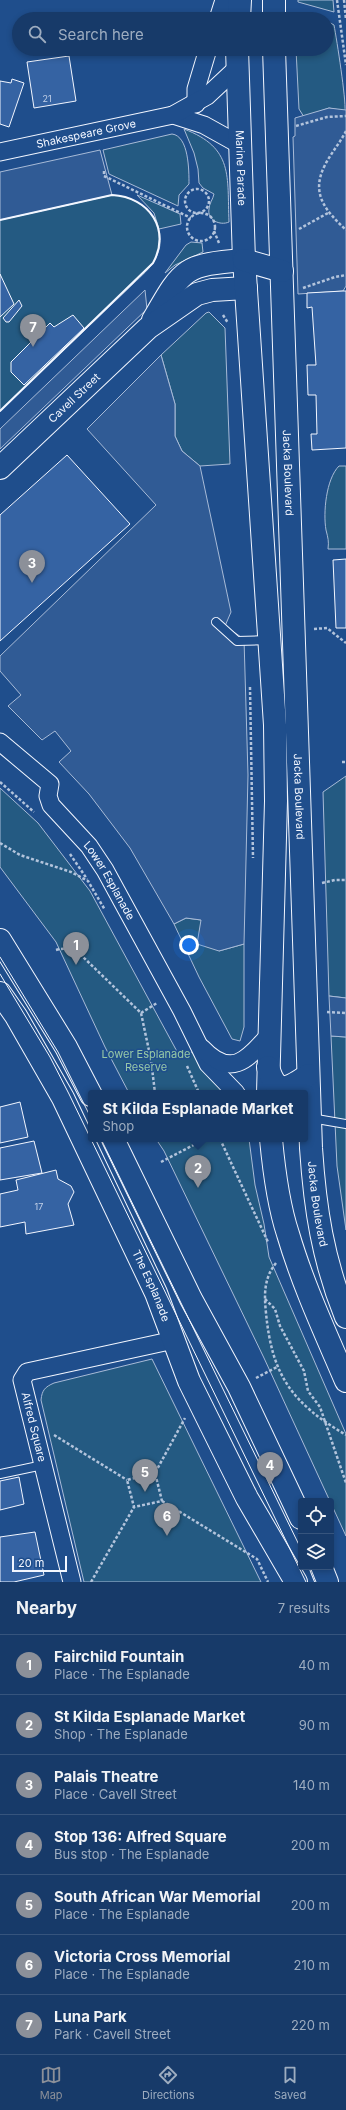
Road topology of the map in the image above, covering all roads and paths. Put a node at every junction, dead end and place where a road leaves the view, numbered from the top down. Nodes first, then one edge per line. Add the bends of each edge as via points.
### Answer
1 (224, 0) edge
2 (240, 0) edge
3 (274, 0) edge
4 (337, 0) edge
5 (344, 0) edge
6 (220, 12) edge
7 (239, 12) edge
8 (274, 12) edge
9 (346, 18) edge
10 (206, 56) edge
11 (274, 56) edge
12 (237, 58) edge
13 (346, 65) edge
14 (196, 104) junction
15 (173, 115) junction
16 (346, 116) edge
17 (278, 130) junction
18 (346, 131) edge
19 (240, 145) junction
20 (0, 152) edge
21 (104, 171) dead end
22 (328, 213) junction
23 (198, 214) junction
24 (191, 218) junction
25 (346, 230) edge
26 (214, 231) junction
27 (295, 231) dead end
28 (220, 247) dead end
29 (244, 260) junction
30 (282, 271) junction
31 (346, 275) edge
32 (246, 288) junction
33 (301, 294) dead end
34 (223, 315) dead end
35 (148, 328) junction
36 (228, 331) dead end
37 (0, 468) edge
38 (216, 622) dead end
39 (313, 629) dead end
40 (270, 640) junction
41 (346, 643) edge
42 (250, 681) dead end
43 (0, 742) edge
44 (342, 762) dead end
45 (346, 762) edge
46 (0, 843) edge
47 (253, 866) dead end
48 (346, 880) edge
49 (320, 884) dead end
50 (107, 914) dead end
51 (0, 940) edge
52 (56, 950) dead end
53 (6, 962) edge
54 (0, 993) edge
55 (154, 997) dead end
56 (157, 1003) junction
57 (160, 1010) dead end
58 (141, 1012) junction
59 (268, 1036) junction
60 (197, 1041) junction
61 (185, 1061) dead end
62 (268, 1067) junction
63 (308, 1074) junction
64 (88, 1090) edge
65 (155, 1090) edge
66 (198, 1090) edge
67 (233, 1090) edge
68 (268, 1090) edge
69 (308, 1112) edge
70 (346, 1124) edge
71 (114, 1142) edge
72 (199, 1142) edge
73 (221, 1142) edge
74 (271, 1142) edge
75 (161, 1162) dead end
76 (270, 1246) dead end
77 (275, 1258) dead end
78 (265, 1299) junction
79 (346, 1317) edge
80 (205, 1326) junction
81 (174, 1340) junction
82 (346, 1381) edge
83 (29, 1410) junction
84 (187, 1414) dead end
85 (324, 1422) junction
86 (346, 1436) edge
87 (43, 1465) junction
88 (155, 1473) junction
89 (0, 1474) edge
90 (127, 1480) junction
91 (346, 1483) edge
92 (162, 1501) junction
93 (134, 1508) junction
94 (298, 1512) edge
95 (322, 1570) edge
96 (72, 1582) edge
97 (91, 1582) edge
98 (268, 1582) edge
99 (296, 1582) edge
100 (328, 1582) edge

1 - 6 street
2 - 7 main road
3 - 8 main road
4 - 13 path
5 - 9 path
10 - 14 street via 196,88
11 - 17 main road
12 - 14 street, Shakespeare Grove via 213,92
12 - 19 main road, Marine Parade
14 - 15 street, Shakespeare Grove
15 - 19 street, Shakespeare Grove via 204,125
15 - 20 street, Shakespeare Grove
16 - 17 path via 327,117
17 - 30 main road
18 - 22 path via 321,176 320,197
19 - 29 main road, Marine Parade
21 - 24 path via 104,176
22 - 25 path
22 - 27 path
23 - 23 path via 190,211 185,202 186,195 195,189 206,193 209,200 208,208
23 - 24 path
23 - 26 path via 211,219 215,226
24 - 26 path via 188,229 194,239 206,240
26 - 28 path
29 - 30 main road
29 - 32 main road, Marine Parade
29 - 35 main road, Cavell Street via 199,265 188,270 176,281
30 - 32 main road
30 - 63 main road, Jacka Boulevard
31 - 33 path via 335,276 301,289
32 - 35 main road, Cavell Street via 212,290 197,294
32 - 40 main road via 257,482
34 - 36 path via 228,323
35 - 37 main road, Cavell Street
38 - 40 lane via 237,641
39 - 41 path via 327,628
40 - 59 main road via 276,801
42 - 47 path
43 - 60 street, Lower Esplanade via 50,784 48,796 51,805 89,846 105,870
44 - 45 path
46 - 50 path via 20,855 71,872 88,881
48 - 49 path
51 - 53 main road
52 - 58 path via 69,949 81,955
53 - 64 main road via 66,1047
54 - 81 main road, The Esplanade via 42,1060 66,1105 156,1293
55 - 56 path
56 - 57 path
56 - 58 path
58 - 65 path via 153,1067
59 - 60 street, Lower Esplanade via 247,1059 236,1064 217,1060
59 - 62 main road
60 - 67 street, Lower Esplanade via 211,1068
61 - 66 path
62 - 63 main road via 274,1082 282,1087 289,1087
62 - 68 main road
63 - 69 main road, Jacka Boulevard
69 - 70 lane
69 - 79 main road, Jacka Boulevard via 320,1232 328,1266
71 - 80 main road
72 - 75 path
73 - 76 path
74 - 82 main road via 274,1174 287,1233 311,1301
77 - 78 path via 276,1263 266,1280
78 - 85 path via 275,1309 280,1326 304,1371 308,1391 318,1403
78 - 85 path via 269,1338 282,1378 296,1396
80 - 81 main road
80 - 94 main road via 233,1375
81 - 83 street, Alfred Square via 27,1372 22,1380
81 - 99 main road, The Esplanade via 189,1381 247,1498
83 - 87 street, Alfred Square
83 - 90 path via 41,1427
84 - 88 path
85 - 86 path
85 - 91 path
87 - 89 lane
87 - 96 street, Alfred Square
88 - 90 path
88 - 92 path
90 - 93 path
92 - 93 path
92 - 98 path via 257,1559
93 - 97 path
95 - 100 main road

